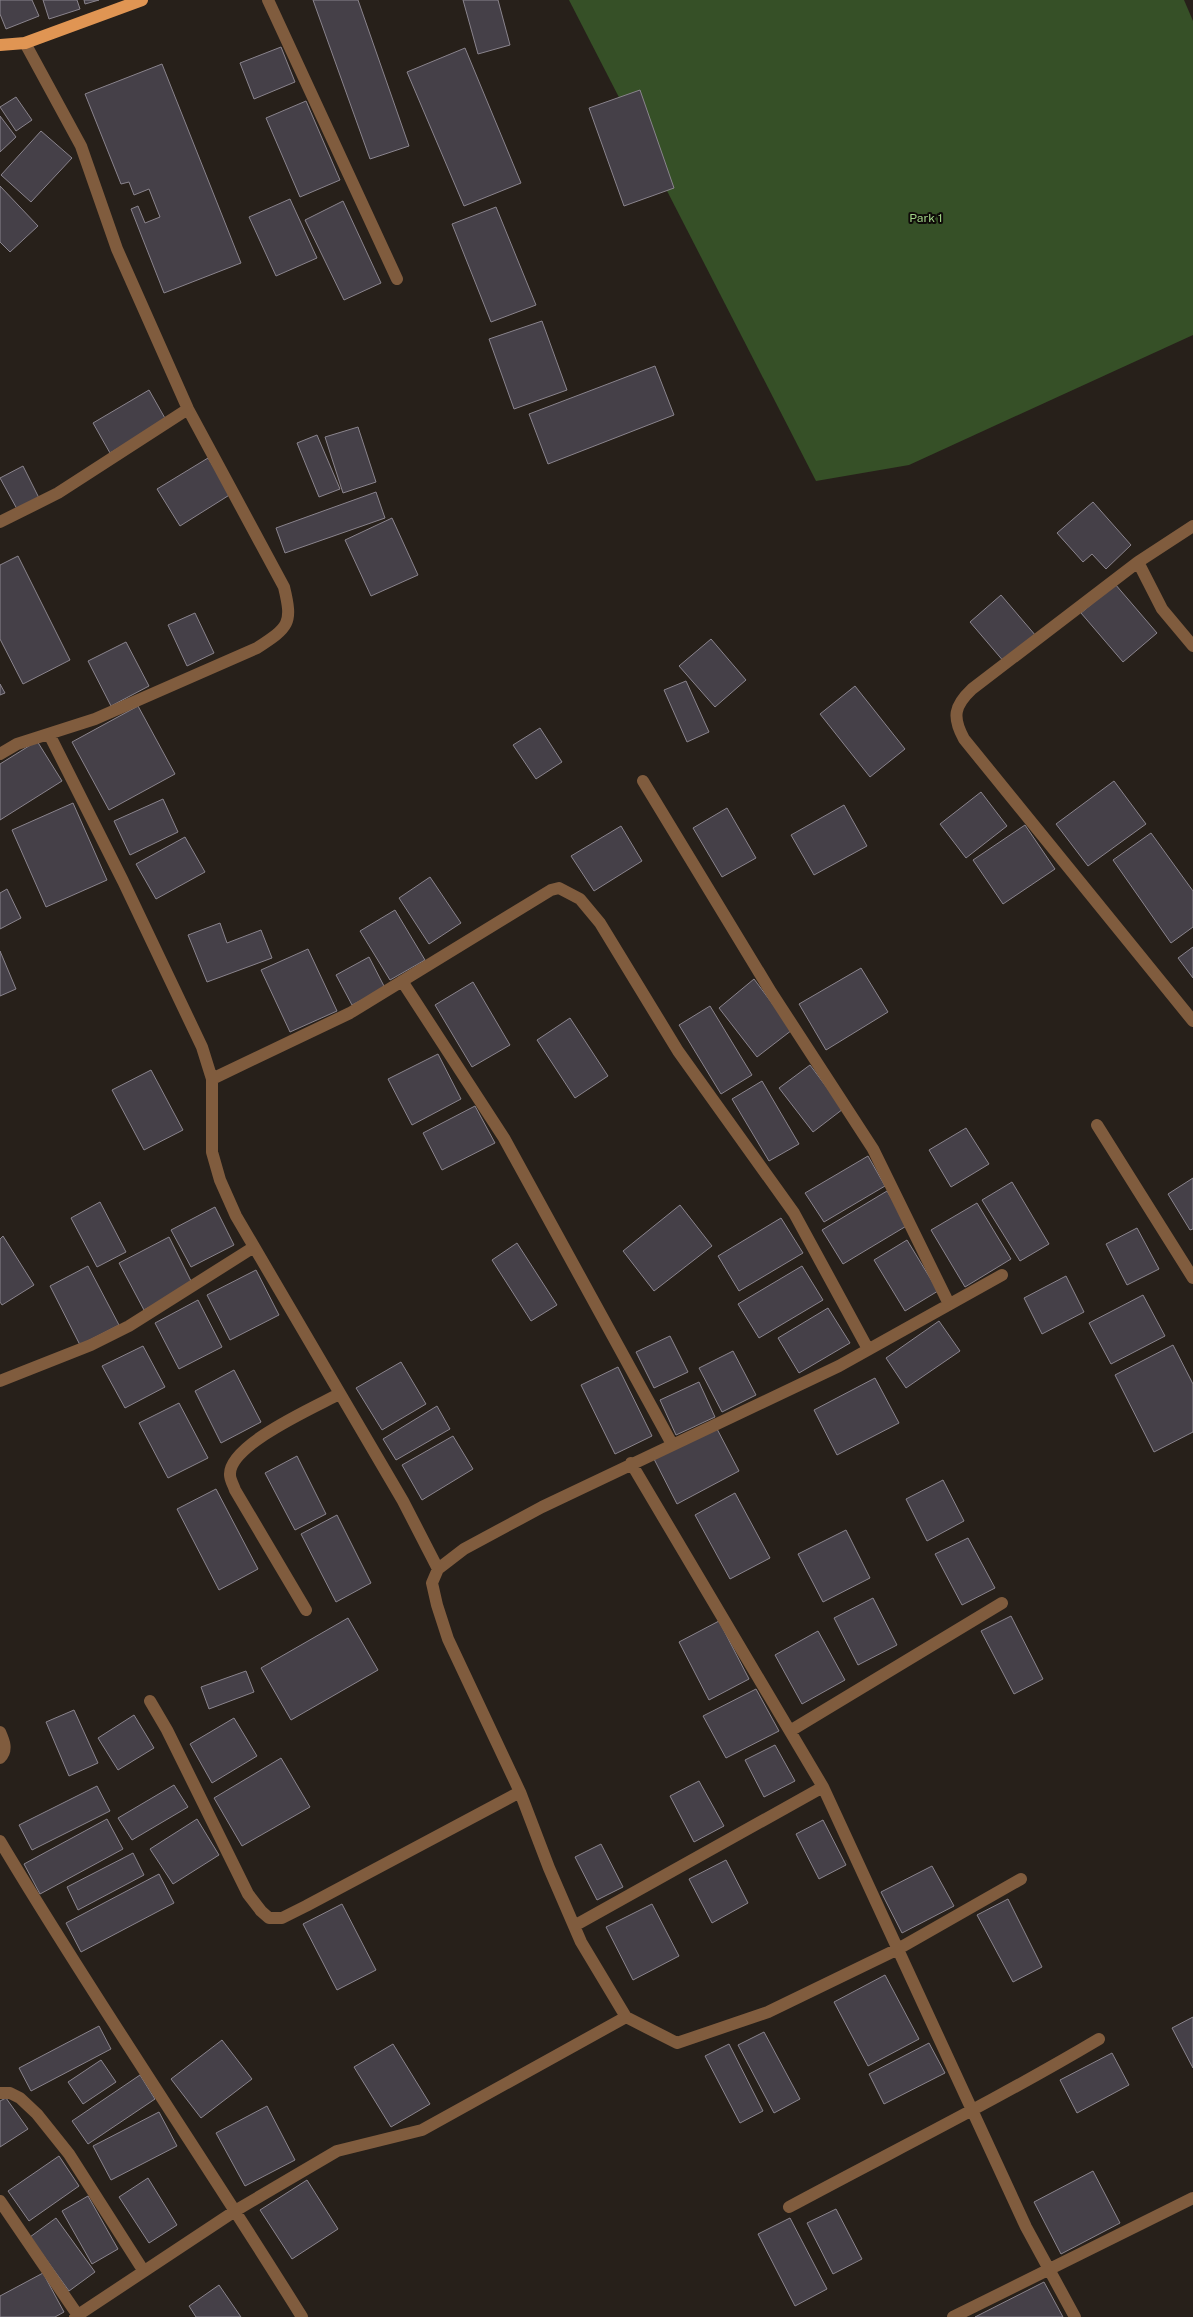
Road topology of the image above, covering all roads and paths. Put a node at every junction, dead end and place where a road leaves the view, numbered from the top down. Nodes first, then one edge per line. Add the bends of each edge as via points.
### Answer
1 (142, 0) edge
2 (268, 0) edge
3 (25, 43) junction
4 (0, 44) edge
5 (397, 279) dead end
6 (188, 409) junction
7 (0, 522) edge
8 (1193, 526) edge
9 (1138, 562) junction
10 (1193, 646) edge
11 (49, 734) junction
12 (0, 754) edge
13 (643, 781) dead end
14 (402, 981) junction
15 (1193, 1021) edge
16 (212, 1079) junction
17 (1097, 1125) dead end
18 (254, 1247) junction
19 (1002, 1275) dead end
20 (1193, 1278) edge
21 (949, 1304) junction
22 (868, 1349) junction
23 (0, 1381) edge
24 (338, 1394) junction
25 (672, 1444) junction
26 (631, 1463) junction
27 (438, 1569) junction
28 (1002, 1602) dead end
29 (306, 1610) dead end
30 (150, 1701) dead end
31 (790, 1731) junction
32 (0, 1732) edge
33 (0, 1758) edge
34 (823, 1787) junction
35 (520, 1792) junction
36 (0, 1841) edge
37 (1021, 1878) dead end
38 (574, 1926) junction
39 (898, 1949) junction
40 (626, 2017) junction
41 (1099, 2039) dead end
42 (0, 2093) edge
43 (972, 2109) junction
44 (1193, 2198) edge
45 (0, 2201) edge
46 (789, 2207) dead end
47 (235, 2211) junction
48 (1048, 2269) junction
49 (143, 2270) junction
50 (77, 2316) edge
51 (302, 2317) edge
52 (953, 2317) edge
53 (1075, 2317) edge

1 - 3 main road
2 - 5 street
3 - 4 main road
3 - 6 street via 81,146 117,250
6 - 7 street via 58,493
6 - 11 street via 284,586 290,610 287,623 276,636 258,648 95,719
8 - 9 street
9 - 10 street via 1162,609
9 - 15 street via 959,701 956,721 964,739
11 - 12 street via 17,744
11 - 16 street via 202,1047
13 - 21 street via 771,992 873,1150
14 - 16 street via 350,1013
14 - 22 street via 551,890 559,888 580,899 600,923 678,1051 794,1213
14 - 25 street via 504,1138
16 - 18 street via 212,1152 220,1180
17 - 20 street
18 - 23 street via 128,1326 91,1345
18 - 24 street
19 - 21 street
21 - 22 street
22 - 25 street via 839,1366
24 - 27 street via 403,1501
24 - 29 street via 265,1434 241,1453 230,1475 235,1490
25 - 26 street
26 - 27 street via 464,1549
26 - 31 street
27 - 35 street via 432,1582 448,1639
28 - 31 street
30 - 35 street via 248,1894 269,1918 282,1918 306,1906
31 - 34 street
32 - 33 street via 5,1742
34 - 38 street
34 - 39 street
35 - 38 street
36 - 47 street
37 - 39 street
38 - 40 street
39 - 40 street via 768,2012 677,2043
39 - 43 street
40 - 47 street via 422,2130 337,2151
41 - 43 street via 1019,2086
42 - 49 street via 20,2098 69,2154
43 - 46 street
43 - 48 street
44 - 48 street
45 - 50 street
47 - 49 street
47 - 51 street
48 - 52 street
48 - 53 street
49 - 50 street

